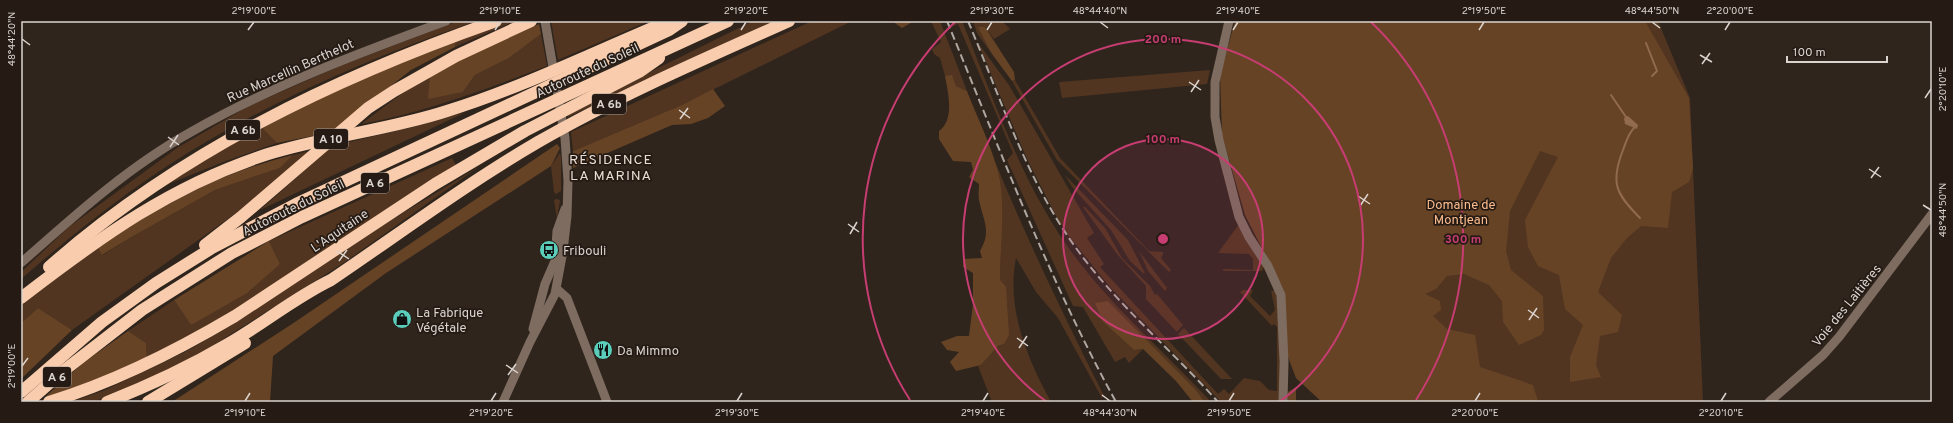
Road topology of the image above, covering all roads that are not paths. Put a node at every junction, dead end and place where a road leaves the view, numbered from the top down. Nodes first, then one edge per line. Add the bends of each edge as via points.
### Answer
1 (446, 21) edge
2 (496, 21) edge
3 (532, 21) edge
4 (545, 21) edge
5 (673, 21) edge
6 (682, 21) edge
7 (728, 21) edge
8 (789, 21) edge
9 (1230, 21) edge
10 (680, 44) junction
11 (566, 206) junction
12 (1932, 214) edge
13 (21, 263) edge
14 (331, 280) junction
15 (156, 282) junction
16 (545, 285) junction
17 (556, 289) junction
18 (21, 292) edge
19 (21, 298) edge
20 (530, 342) junction
21 (21, 392) edge
22 (28, 402) edge
23 (49, 402) edge
24 (107, 402) edge
25 (148, 402) edge
26 (503, 402) edge
27 (607, 402) edge
28 (1283, 402) edge
29 (1769, 402) edge

1 - 13 street, Rue Marcellin Berthelot via 369,49 259,96 190,132 143,163 89,204
2 - 18 highway, A 6b via 327,87 219,144 112,215
3 - 15 highway via 456,56 368,108 241,217
4 - 11 street via 565,138 568,181
5 - 19 highway, A 10 via 445,112 293,147 221,171 173,193 101,237
6 - 15 highway, Autoroute du Soleil / A 6 via 669,30 259,222
7 - 10 highway, Autoroute du Soleil / A 6
8 - 14 highway, A 6b via 621,98 539,142 482,176
9 - 28 street via 1215,82 1215,117 1239,217 1268,266 1281,295
10 - 22 highway, Autoroute du Soleil / A 6 via 302,217 232,253 142,310
10 - 23 highway, L'Aquitaine via 639,72 525,132 435,184 201,336 106,382
11 - 16 street via 557,231 555,261
11 - 17 street via 567,216
12 - 29 street, Voie des Laitières via 1839,337 1823,355
14 - 24 highway, A 6b via 310,290 215,351 161,379
14 - 25 highway via 318,295 192,377
15 - 21 highway, Autoroute du Soleil / A 6 via 102,322
16 - 17 street via 547,292
16 - 20 street
17 - 20 street
17 - 27 street via 567,298
20 - 26 street

